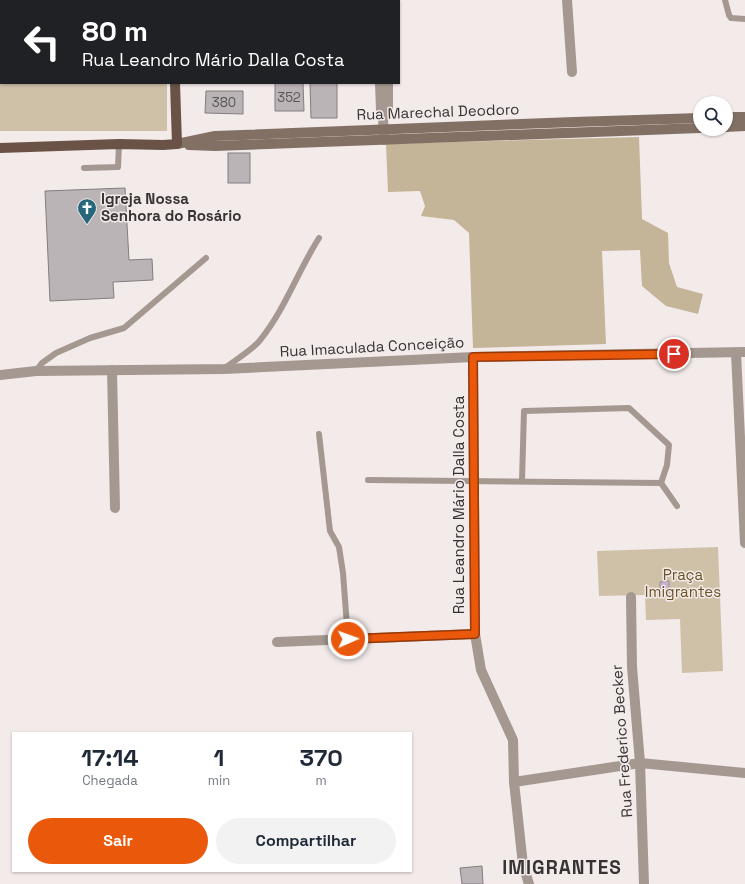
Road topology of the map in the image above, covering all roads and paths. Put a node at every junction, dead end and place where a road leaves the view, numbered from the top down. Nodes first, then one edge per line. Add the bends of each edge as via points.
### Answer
1 (567, 0) edge
2 (725, 0) edge
3 (745, 19) edge
4 (572, 72) dead end
5 (175, 84) edge
6 (380, 84) edge
7 (388, 84) edge
8 (745, 117) edge
9 (383, 118) junction
10 (693, 118) edge
11 (733, 118) edge
12 (745, 126) edge
13 (733, 127) edge
14 (693, 128) edge
15 (384, 135) junction
16 (119, 144) junction
17 (177, 144) junction
18 (0, 148) edge
19 (84, 168) dead end
20 (319, 238) dead end
21 (206, 258) dead end
22 (740, 353) edge
23 (473, 357) junction
24 (224, 369) junction
25 (112, 370) junction
26 (36, 371) junction
27 (0, 375) edge
28 (319, 434) dead end
29 (368, 480) dead end
30 (474, 481) junction
31 (522, 482) junction
32 (661, 483) junction
33 (677, 506) dead end
34 (115, 508) dead end
35 (745, 543) edge
36 (631, 597) dead end
37 (475, 634) junction
38 (348, 639) junction
39 (277, 642) dead end
40 (640, 763) junction
41 (745, 773) edge
42 (514, 782) junction
43 (529, 884) edge
44 (644, 884) edge

1 - 4 street
2 - 3 lane via 732,18
5 - 17 main road
6 - 9 street
7 - 9 street via 388,109
8 - 11 street
9 - 15 street
10 - 15 street, Rua Marechal Deodoro via 574,122
12 - 13 street
14 - 15 street, Rua Marechal Deodoro
15 - 17 street, Rua Marechal Deodoro via 215,146
16 - 17 main road, Rua Marechal Deodoro
16 - 18 main road, Rua Marechal Deodoro
16 - 19 lane via 118,167
20 - 24 lane via 307,256 284,303 260,340
21 - 26 lane via 124,328 90,338 56,353
22 - 23 street, Rua Imaculada Conceição
22 - 35 street
23 - 24 street, Rua Imaculada Conceição
23 - 30 street, Rua Leandro Mário Dalla Costa
24 - 25 street, Rua Imaculada Conceição
25 - 26 street, Rua Imaculada Conceição
25 - 34 street
26 - 27 street, Rua Imaculada Conceição
28 - 38 lane via 330,531 339,547 344,573
29 - 30 lane
30 - 31 lane
30 - 37 street, Rua Leandro Mário Dalla Costa
31 - 32 lane
31 - 32 lane via 524,411 629,408 669,445 667,465
32 - 33 lane
36 - 40 street, Rua Frederico Becker via 632,667
37 - 38 street
37 - 42 street, Rua Leandro Mário Dalla Costa via 481,670 513,740
38 - 39 street
40 - 41 street
40 - 42 street
40 - 44 street, Rua Frederico Becker
42 - 43 street, Rua Leandro Mário Dalla Costa via 523,864

